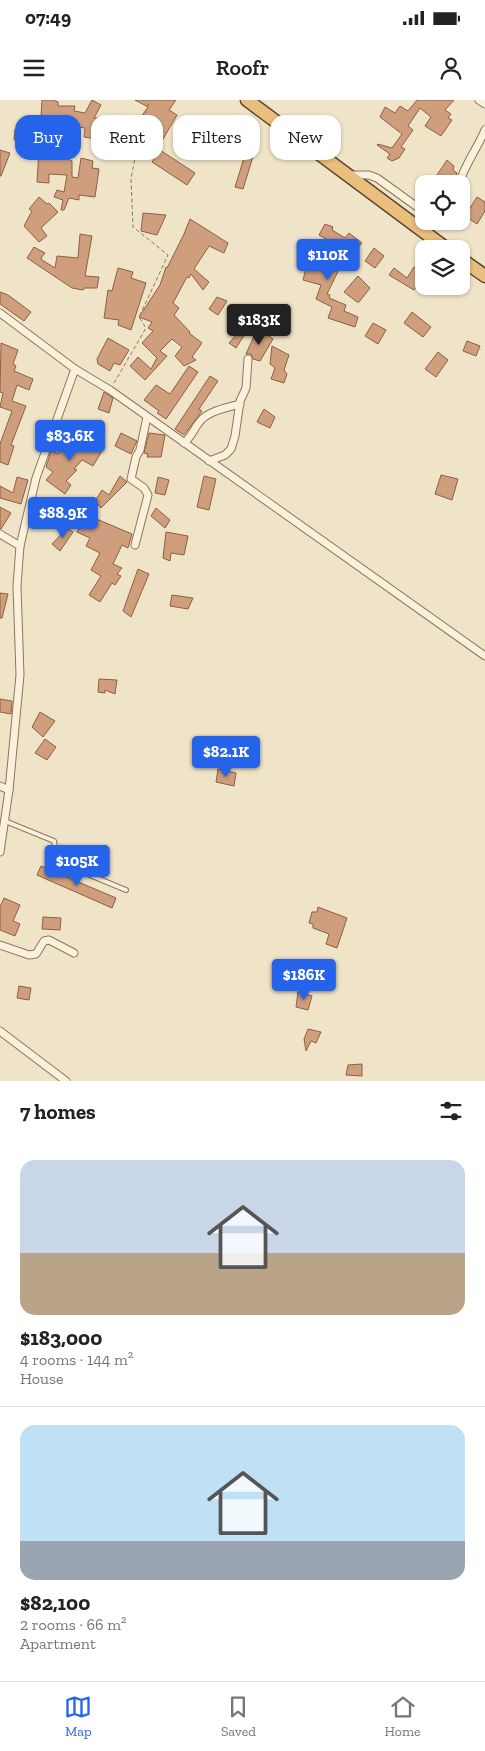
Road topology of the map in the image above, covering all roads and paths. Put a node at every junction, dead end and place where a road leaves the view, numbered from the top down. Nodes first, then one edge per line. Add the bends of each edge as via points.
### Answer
1 (150, 100) edge
2 (247, 100) edge
3 (479, 100) edge
4 (485, 104) edge
5 (485, 130) edge
6 (348, 175) junction
7 (462, 175) edge
8 (415, 204) edge
9 (435, 240) edge
10 (470, 265) edge
11 (485, 276) edge
12 (0, 313) edge
13 (248, 359) dead end
14 (75, 368) junction
15 (110, 390) junction
16 (240, 404) junction
17 (147, 416) junction
18 (184, 443) junction
19 (209, 461) junction
20 (0, 534) edge
21 (135, 544) dead end
22 (20, 546) junction
23 (485, 656) edge
24 (0, 786) edge
25 (10, 790) junction
26 (5, 821) junction
27 (0, 852) edge
28 (126, 890) dead end
29 (0, 945) edge
30 (74, 953) dead end
31 (0, 1031) edge
32 (66, 1081) edge

1 - 15 path via 142,121 131,179 133,227 168,255 139,317 146,328
2 - 6 highway
3 - 4 street
5 - 7 street
6 - 8 street via 377,178
6 - 9 highway
10 - 11 highway
12 - 14 street
13 - 16 street via 246,388
14 - 15 street
14 - 22 street via 36,478
15 - 17 street
16 - 18 street via 203,418
16 - 19 street via 231,449
17 - 18 street
17 - 21 street via 131,479 148,495
18 - 19 street
19 - 23 street
20 - 22 street
22 - 25 street via 17,586 20,675
24 - 25 street
25 - 26 street
26 - 27 street
26 - 28 lane via 54,841 56,855 63,864
29 - 30 street via 29,955 36,954 44,941 49,940
31 - 32 street

